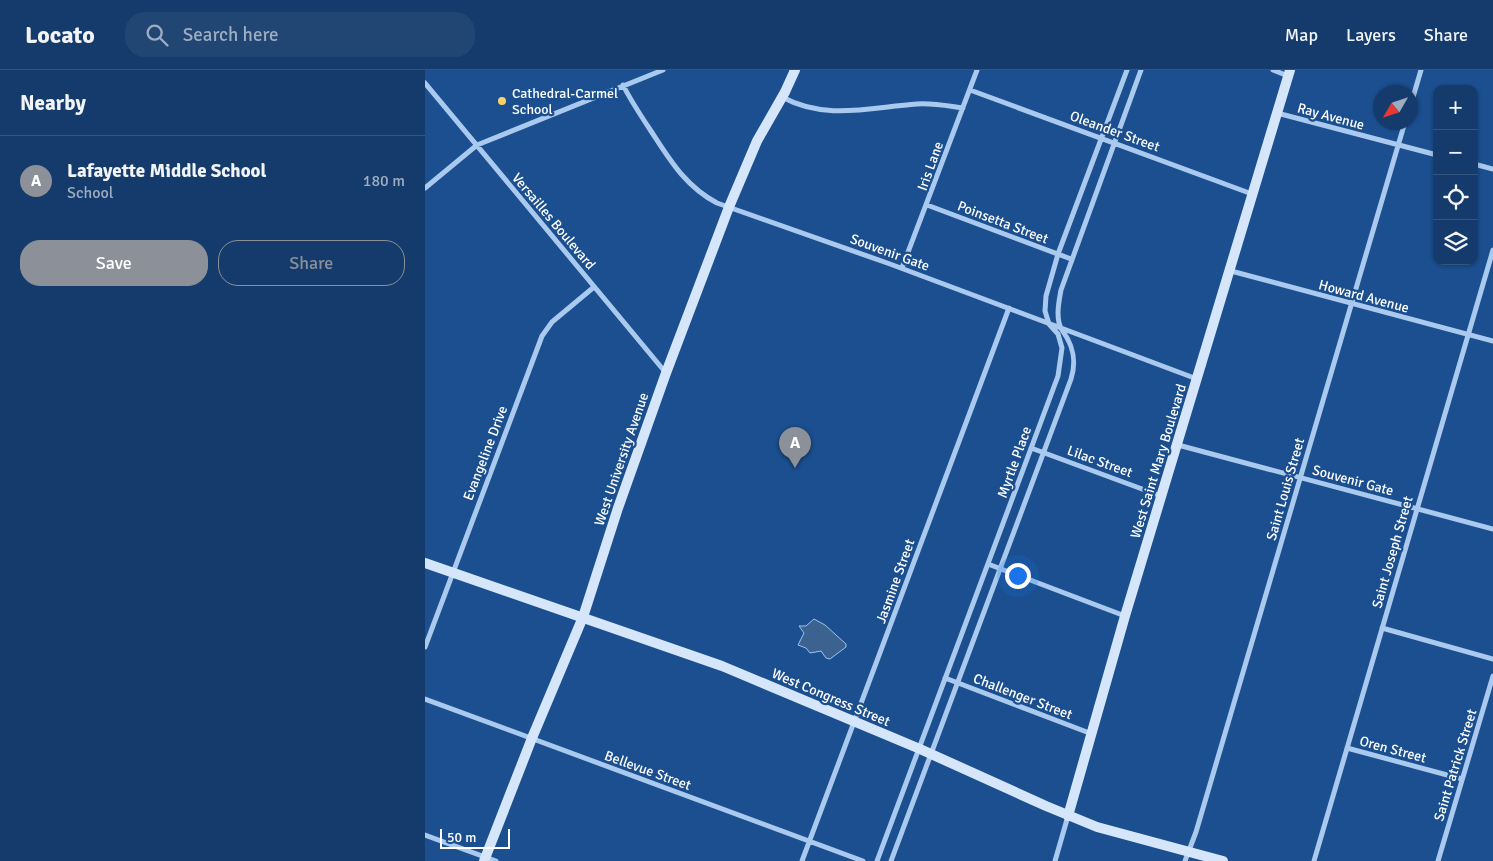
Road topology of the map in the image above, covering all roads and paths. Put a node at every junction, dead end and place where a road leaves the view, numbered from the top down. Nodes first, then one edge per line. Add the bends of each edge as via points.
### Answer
1 (663, 70) edge
2 (795, 70) edge
3 (977, 70) edge
4 (1127, 70) edge
5 (1141, 70) edge
6 (1273, 70) edge
7 (1421, 70) edge
8 (1289, 73) edge
9 (425, 83) edge
10 (623, 85) junction
11 (1417, 85) edge
12 (970, 90) junction
13 (783, 97) junction
14 (963, 108) junction
15 (1277, 113) junction
16 (1403, 130) edge
17 (1102, 138) junction
18 (1115, 143) junction
19 (477, 145) junction
20 (1399, 145) junction
21 (1433, 154) edge
22 (1478, 165) edge
23 (1493, 169) edge
24 (425, 188) edge
25 (1252, 194) junction
26 (927, 205) junction
27 (729, 207) junction
28 (1493, 250) edge
29 (1058, 254) junction
30 (1071, 259) junction
31 (902, 268) junction
32 (1231, 271) junction
33 (595, 287) junction
34 (1351, 305) junction
35 (1009, 308) junction
36 (1049, 324) junction
37 (1062, 329) junction
38 (1467, 334) junction
39 (1493, 341) edge
40 (666, 373) junction
41 (1197, 379) junction
42 (1178, 445) junction
43 (1031, 448) junction
44 (1043, 452) junction
45 (1300, 477) junction
46 (1162, 496) junction
47 (1416, 508) junction
48 (1493, 529) edge
49 (425, 563) edge
50 (988, 564) junction
51 (1000, 569) junction
52 (452, 572) junction
53 (1125, 616) junction
54 (583, 617) junction
55 (1382, 628) junction
56 (425, 648) edge
57 (1493, 659) edge
58 (1493, 676) edge
59 (945, 678) junction
60 (958, 683) junction
61 (425, 699) edge
62 (855, 722) junction
63 (1093, 734) junction
64 (532, 738) junction
65 (1347, 748) junction
66 (920, 749) junction
67 (931, 754) junction
68 (1462, 779) junction
69 (1068, 816) junction
70 (425, 835) edge
71 (809, 841) junction
72 (1187, 856) edge
73 (485, 859) edge
74 (496, 861) edge
75 (802, 861) edge
76 (863, 861) edge
77 (877, 861) edge
78 (891, 861) edge
79 (1055, 861) edge
80 (1223, 861) edge
81 (1314, 861) edge
82 (1438, 861) edge

1 - 10 street
2 - 13 main road, West University Avenue
3 - 12 street, Iris Lane
4 - 17 street, Myrtle Place
5 - 18 street, Myrtle Place
6 - 8 street
7 - 11 street
8 - 15 main road, West Saint Mary Boulevard
9 - 19 street, Versailles Boulevard
10 - 19 street
10 - 27 street, Souvenir Gate via 683,178 709,199
12 - 14 street, Iris Lane
12 - 17 street, Oleander Street
13 - 14 street via 798,105 831,112 923,103
13 - 27 main road, West University Avenue via 757,141
14 - 26 street, Iris Lane
15 - 20 street, Ray Avenue
15 - 25 main road, West Saint Mary Boulevard
16 - 20 street, Saint Louis Street
17 - 18 street, Oleander Street
17 - 29 street, Myrtle Place
18 - 25 street, Oleander Street
18 - 30 street, Myrtle Place
19 - 24 street
19 - 33 street, Versailles Boulevard
20 - 21 street, Ray Avenue
20 - 34 street, Saint Louis Street
22 - 23 street
25 - 32 main road, West Saint Mary Boulevard
26 - 29 street, Poinsetta Street
26 - 31 street, Iris Lane
27 - 31 street, Souvenir Gate
27 - 40 main road, West University Avenue
28 - 38 street, Saint Joseph Street
29 - 30 street, Poinsetta Street
29 - 36 street, Myrtle Place via 1045,296
30 - 37 street, Myrtle Place via 1059,300
31 - 35 street, Souvenir Gate
32 - 34 street, Howard Avenue
32 - 41 main road, West Saint Mary Boulevard
33 - 40 street, Versailles Boulevard
33 - 52 street, Evangeline Drive via 552,322 542,336
34 - 38 street, Howard Avenue
34 - 45 street, Saint Louis Street
35 - 36 street, Souvenir Gate
35 - 62 street, Jasmine Street
36 - 37 street, Souvenir Gate
36 - 43 street, Myrtle Place via 1061,341 1060,368
37 - 41 street, Souvenir Gate
37 - 44 street, Myrtle Place via 1072,345 1073,371
38 - 39 street, Howard Avenue
38 - 47 street, Saint Joseph Street
40 - 54 main road, West University Avenue
41 - 42 main road, West Saint Mary Boulevard
42 - 45 street, Souvenir Gate
42 - 46 main road, West Saint Mary Boulevard
43 - 44 street, Lilac Street
43 - 50 street, Myrtle Place
44 - 46 street, Lilac Street
44 - 51 street, Myrtle Place
45 - 47 street, Souvenir Gate
45 - 72 street, Saint Louis Street
46 - 53 main road, West Saint Mary Boulevard
47 - 48 street, Souvenir Gate
47 - 55 street, Saint Joseph Street
49 - 52 main road, West Congress Street
50 - 51 street
50 - 59 street, Myrtle Place
51 - 53 street
51 - 60 street, Myrtle Place
52 - 54 main road, West Congress Street
52 - 56 street, Evangeline Drive
53 - 63 main road, West Saint Mary Boulevard
54 - 62 main road, West Congress Street via 723,666
54 - 64 main road, West University Avenue
55 - 57 street
55 - 65 street, Saint Joseph Street
58 - 68 street, Saint Patrick Street
59 - 60 street, Challenger Street
59 - 66 street, Myrtle Place
60 - 63 street, Challenger Street
60 - 67 street, Myrtle Place
61 - 64 street, Bellevue Street
62 - 66 main road, West Congress Street
62 - 71 street, Jasmine Street
63 - 69 main road, West Saint Mary Boulevard
64 - 71 street, Bellevue Street
64 - 73 main road, West University Avenue
65 - 68 street, Oren Street
65 - 81 street, Saint Joseph Street
66 - 67 main road, West Congress Street
66 - 77 street, Myrtle Place
67 - 69 main road, West Congress Street
67 - 78 street, Myrtle Place
68 - 82 street, Saint Patrick Street
69 - 72 main road, West Congress Street
69 - 79 street, West Saint Mary Boulevard
70 - 73 street
71 - 75 street, Jasmine Street
71 - 76 street, Bellevue Street
72 - 80 main road, West Congress Street
73 - 74 street

